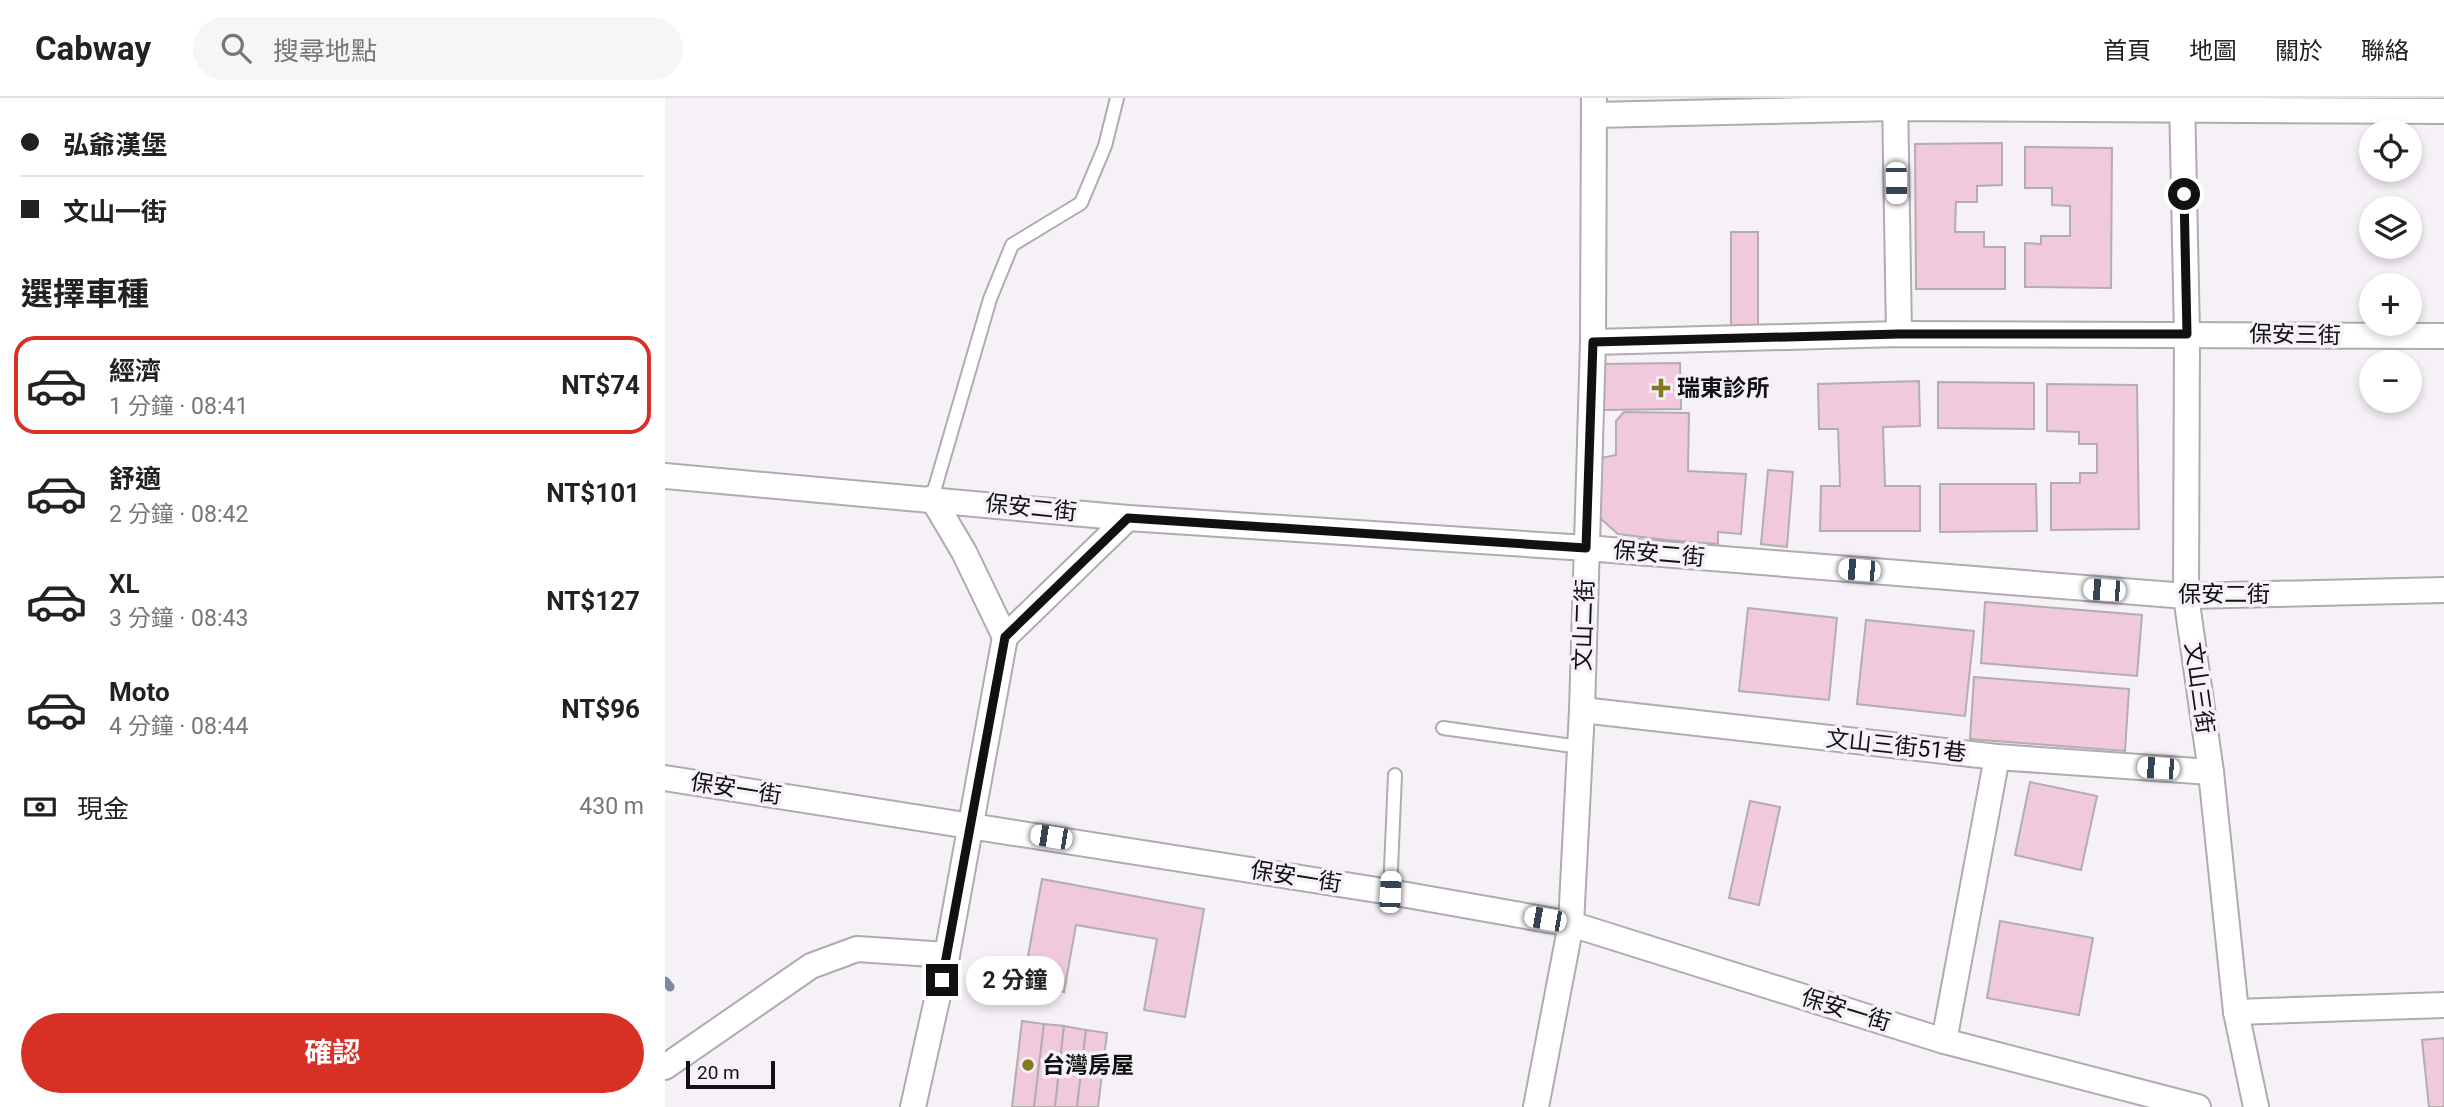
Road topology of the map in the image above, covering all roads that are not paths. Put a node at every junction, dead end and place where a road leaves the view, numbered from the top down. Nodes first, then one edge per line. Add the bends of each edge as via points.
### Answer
1 (1117, 98) edge
2 (1895, 103) edge
3 (2181, 104) edge
4 (1594, 106) edge
5 (2444, 111) edge
6 (1899, 334) junction
7 (2187, 334) junction
8 (2444, 336) edge
9 (1593, 342) junction
10 (665, 476) edge
11 (932, 498) junction
12 (1128, 518) junction
13 (1586, 548) junction
14 (2444, 590) edge
15 (2186, 596) junction
16 (1005, 637) junction
17 (1581, 710) junction
18 (1443, 728) dead end
19 (1580, 747) junction
20 (1997, 757) junction
21 (2211, 772) junction
22 (1395, 775) dead end
23 (665, 778) edge
24 (972, 825) junction
25 (1390, 892) junction
26 (1570, 924) junction
27 (947, 955) junction
28 (2444, 1005) edge
29 (2236, 1012) junction
30 (1944, 1041) junction
31 (665, 1067) edge
32 (913, 1107) edge
33 (1536, 1107) edge
34 (2198, 1107) edge
35 (2256, 1107) edge

1 - 11 lane via 1105,146 1081,203 1012,245 990,299
2 - 3 street
2 - 4 street
2 - 6 street
3 - 5 street
3 - 7 street, 文山三街
4 - 9 street, 文山二街
6 - 7 street, 保安三街
6 - 9 street, 保安三街
7 - 8 street, 保安三街
7 - 15 street, 文山三街
9 - 13 street, 文山二街
10 - 11 street, 保安二街
11 - 12 street, 保安二街
11 - 16 street
12 - 13 street, 保安二街
12 - 16 street
13 - 15 street, 保安二街
13 - 17 street, 文山二街
14 - 15 street, 保安二街
15 - 21 street, 文山三街
16 - 24 street
17 - 19 street, 文山二街
17 - 20 street, 文山三街51巷
18 - 19 lane
19 - 26 street, 文山二街
20 - 21 street, 文山三街51巷
20 - 30 street
21 - 29 street, 文山三街
22 - 25 lane
23 - 24 street, 保安一街
24 - 25 street, 保安一街
24 - 27 street
25 - 26 street, 保安一街
26 - 30 street, 保安一街
26 - 33 street, 文山二街
27 - 31 street via 857,950 811,966
27 - 32 street
28 - 29 street
29 - 35 street, 文山三街
30 - 34 street, 保安一街

